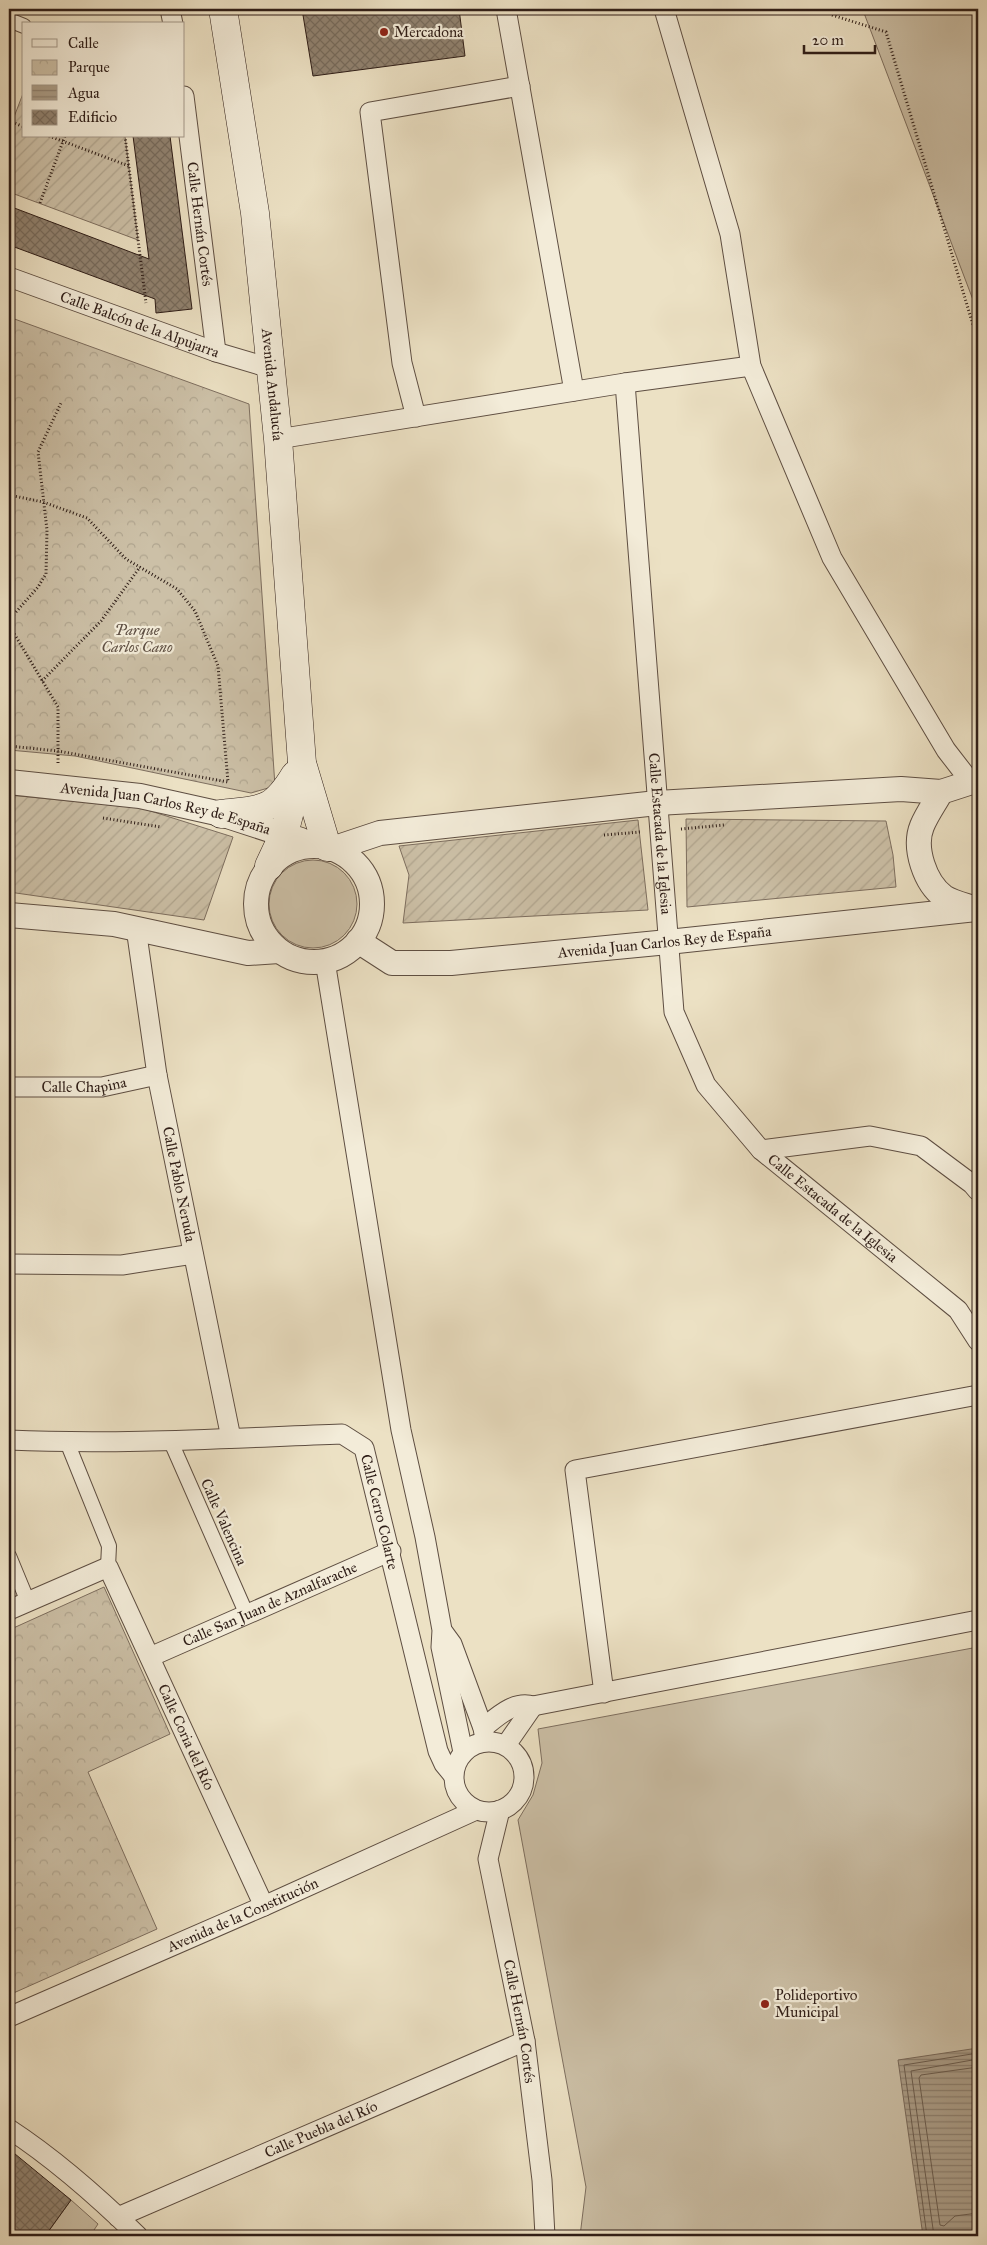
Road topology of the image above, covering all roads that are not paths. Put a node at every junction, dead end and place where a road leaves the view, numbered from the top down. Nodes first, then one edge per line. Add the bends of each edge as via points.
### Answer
1 (170, 9) edge
2 (223, 9) edge
3 (506, 9) edge
4 (664, 9) edge
5 (9, 20) edge
6 (172, 22) edge
7 (22, 25) edge
8 (520, 86) junction
9 (185, 104) edge
10 (9, 277) edge
11 (216, 352) junction
12 (750, 366) junction
13 (270, 368) junction
14 (626, 383) junction
15 (574, 391) junction
16 (416, 417) junction
17 (278, 439) junction
18 (302, 763) junction
19 (974, 781) edge
20 (9, 782) edge
21 (941, 792) junction
22 (657, 803) junction
23 (221, 814) junction
24 (284, 834) junction
25 (326, 847) junction
26 (270, 866) junction
27 (977, 909) edge
28 (9, 915) edge
29 (136, 928) junction
30 (358, 941) junction
31 (668, 942) junction
32 (279, 951) junction
33 (325, 961) junction
34 (157, 1075) junction
35 (9, 1087) edge
36 (761, 1150) junction
37 (978, 1191) edge
38 (193, 1254) junction
39 (9, 1264) edge
40 (978, 1341) edge
41 (978, 1395) edge
42 (231, 1438) junction
43 (9, 1440) edge
44 (67, 1442) junction
45 (171, 1442) junction
46 (391, 1551) junction
47 (9, 1556) edge
48 (108, 1567) junction
49 (28, 1602) junction
50 (9, 1610) edge
51 (247, 1615) junction
52 (978, 1620) edge
53 (442, 1630) junction
54 (150, 1656) junction
55 (604, 1693) junction
56 (533, 1706) junction
57 (484, 1734) junction
58 (506, 1745) junction
59 (463, 1752) junction
60 (454, 1775) junction
61 (476, 1810) junction
62 (500, 1810) junction
63 (264, 1906) junction
64 (9, 2017) edge
65 (525, 2041) junction
66 (9, 2130) edge
67 (118, 2216) junction
68 (138, 2236) edge
69 (545, 2236) edge

1 - 6 street
2 - 13 main road, Avenida Andalucía via 256,213
3 - 8 street
4 - 12 street via 730,234
5 - 7 street
8 - 15 street
8 - 16 street via 370,112 402,364
9 - 11 street, Calle Hernán Cortés
10 - 11 street, Calle Balcón de la Alpujarra
11 - 13 street, Calle Balcón de la Alpujarra
12 - 14 street
12 - 19 street via 832,558 946,750
13 - 17 main road, Avenida Andalucía
14 - 15 street
14 - 22 street, Calle Estacada de la Iglesia
15 - 16 street
16 - 17 street
17 - 18 main road, Avenida Andalucía
18 - 23 main road via 284,794 266,808
18 - 24 main road
18 - 25 main road
19 - 21 street
20 - 23 street, Avenida Juan Carlos Rey de España via 140,796
21 - 22 street via 901,789
21 - 27 street via 921,828 921,861 931,882 944,897
22 - 25 street via 386,832
22 - 31 street, Calle Estacada de la Iglesia
23 - 24 street, Avenida Juan Carlos Rey de España
24 - 25 street, Avenida Juan Carlos Rey de España
24 - 26 main road
25 - 26 street via 296,848 281,855
25 - 30 street via 346,855 360,868 369,886 372,905 368,924
26 - 32 street via 260,882 255,901 257,920 265,937
27 - 31 street, Avenida Juan Carlos Rey de España
28 - 29 street
29 - 32 street via 248,953
29 - 34 street, Calle Pablo Neruda
30 - 31 street, Avenida Juan Carlos Rey de España via 392,964 451,963
30 - 33 street via 343,954
31 - 36 street, Calle Estacada de la Iglesia via 674,1012 706,1085
32 - 33 street via 293,959
33 - 53 street via 401,1430
34 - 35 street, Calle Chapina via 102,1087
34 - 38 street, Calle Pablo Neruda
36 - 37 street via 870,1136 921,1146
36 - 40 street, Calle Estacada de la Iglesia via 958,1310
38 - 39 street via 122,1265
38 - 42 street, Calle Pablo Neruda
41 - 55 street via 575,1470
42 - 45 street, Calle Cerro Colarte
42 - 46 street, Calle Cerro Colarte via 342,1434 364,1448
43 - 44 street, Calle Cerro Colarte
44 - 45 street, Calle Cerro Colarte
44 - 48 street via 109,1546
45 - 51 street, Calle Valencina
46 - 51 street, Calle San Juan de Aznalfarache
46 - 60 street, Calle Cerro Colarte via 438,1751
47 - 49 street
48 - 49 street
48 - 54 street, Calle Coria del Río
49 - 50 street
51 - 54 street, Calle San Juan de Aznalfarache
52 - 55 street
53 - 57 street via 452,1644
53 - 59 street via 441,1647
54 - 63 street, Calle Coria del Río
55 - 56 street
56 - 57 street via 526,1704 505,1710
56 - 58 street
57 - 58 street
57 - 59 street
58 - 62 street via 519,1758 524,1769 524,1782 511,1804
59 - 60 street via 456,1763
60 - 61 street via 455,1787 461,1798
61 - 62 street
61 - 63 street, Avenida de la Constitución
62 - 65 street, Calle Hernán Cortés via 488,1859
63 - 64 street, Avenida de la Constitución
65 - 67 street, Calle Puebla del Río
65 - 69 street, Calle Hernán Cortés via 542,2180
66 - 67 street via 35,2146
67 - 68 street

